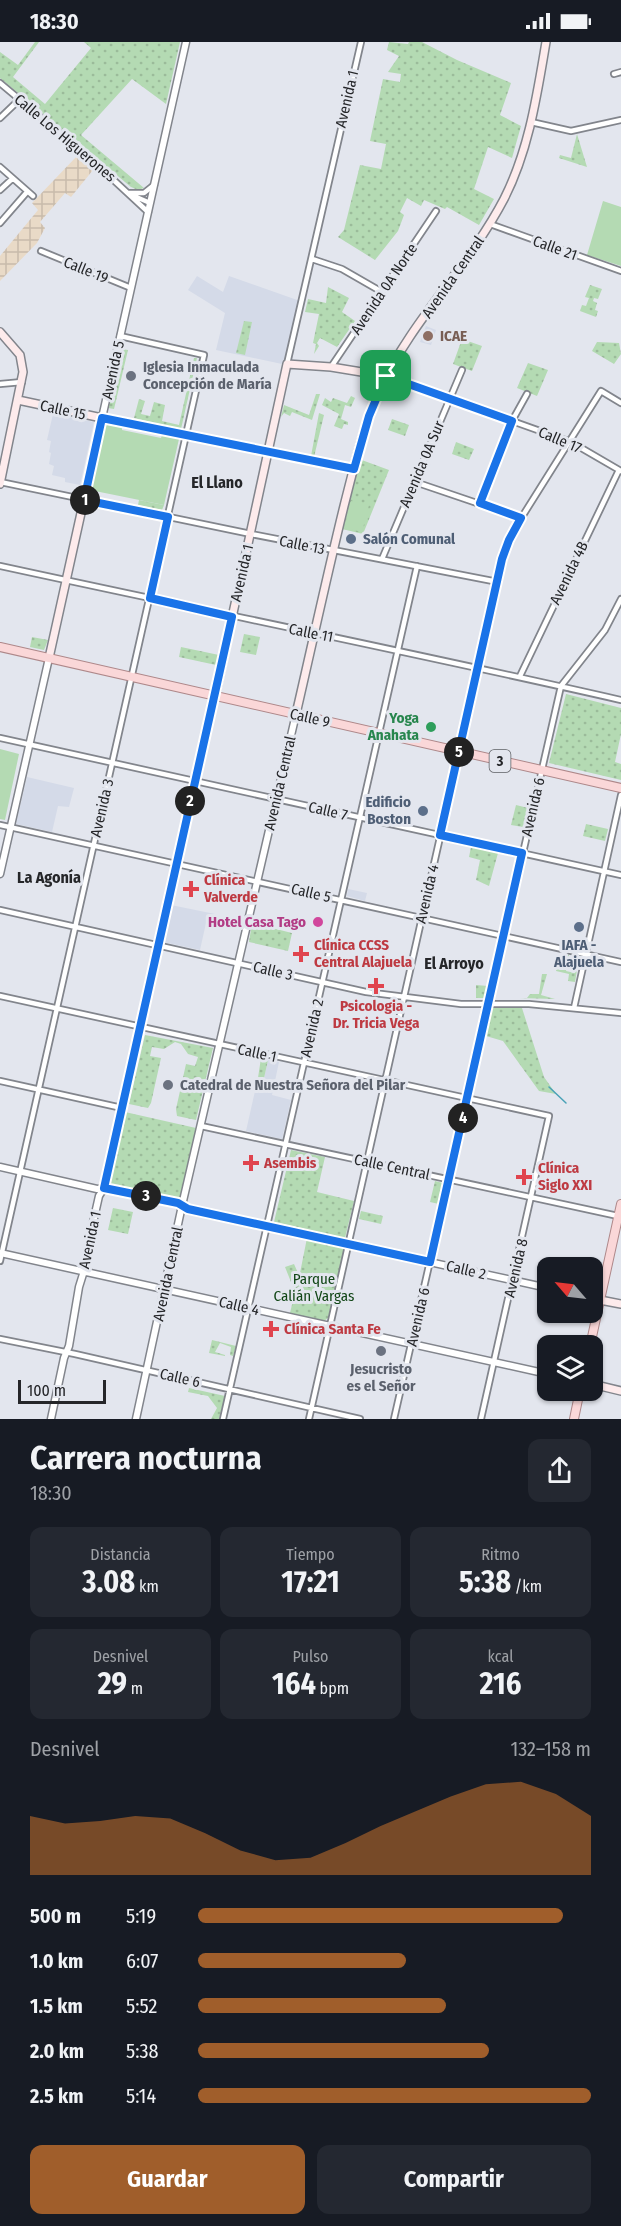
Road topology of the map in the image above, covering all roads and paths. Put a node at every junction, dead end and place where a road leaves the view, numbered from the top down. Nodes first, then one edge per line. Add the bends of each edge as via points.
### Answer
1 (186, 42) edge
2 (361, 42) edge
3 (546, 42) edge
4 (621, 72) edge
5 (614, 74) dead end
6 (0, 83) edge
7 (20, 99) junction
8 (0, 118) edge
9 (621, 120) edge
10 (531, 123) junction
11 (0, 167) edge
12 (12, 179) junction
13 (154, 185) junction
14 (0, 190) edge
15 (27, 192) junction
16 (129, 193) junction
17 (33, 196) dead end
18 (150, 203) junction
19 (436, 211) dead end
20 (148, 212) junction
21 (0, 223) edge
22 (490, 224) junction
23 (41, 251) dead end
24 (312, 259) junction
25 (621, 271) edge
26 (131, 288) junction
27 (382, 292) junction
28 (0, 332) edge
29 (120, 336) junction
30 (288, 364) junction
31 (331, 367) junction
32 (462, 370) dead end
33 (386, 376) junction
34 (22, 382) junction
35 (0, 384) edge
36 (527, 394) dead end
37 (450, 398) junction
38 (18, 400) junction
39 (621, 403) edge
40 (102, 418) junction
41 (512, 421) junction
42 (186, 435) junction
43 (571, 442) junction
44 (270, 451) junction
45 (354, 469) junction
46 (620, 471) edge
47 (415, 482) junction
48 (0, 483) edge
49 (84, 500) junction
50 (480, 503) junction
51 (168, 517) junction
52 (521, 518) junction
53 (251, 534) junction
54 (333, 551) junction
55 (382, 559) junction
56 (0, 566) edge
57 (417, 566) junction
58 (66, 580) junction
59 (498, 582) junction
60 (150, 598) junction
61 (621, 599) edge
62 (232, 617) junction
63 (314, 633) junction
64 (0, 647) edge
65 (398, 650) junction
66 (49, 658) junction
67 (478, 668) junction
68 (520, 676) junction
69 (132, 677) junction
70 (561, 686) junction
71 (214, 696) junction
72 (621, 700) edge
73 (296, 714) junction
74 (379, 733) junction
75 (0, 738) edge
76 (29, 744) junction
77 (459, 751) junction
78 (112, 763) junction
79 (542, 770) junction
80 (195, 781) junction
81 (621, 788) edge
82 (621, 795) edge
83 (276, 799) junction
84 (360, 818) junction
85 (0, 825) edge
86 (10, 827) junction
87 (440, 835) junction
88 (93, 845) junction
89 (522, 853) junction
90 (177, 863) junction
91 (604, 871) junction
92 (0, 874) edge
93 (621, 875) edge
94 (258, 881) junction
95 (342, 900) junction
96 (0, 910) edge
97 (422, 918) junction
98 (75, 927) junction
99 (504, 936) junction
100 (158, 945) junction
101 (586, 954) junction
102 (621, 962) edge
103 (238, 963) junction
104 (322, 983) junction
105 (0, 996) edge
106 (404, 997) junction
107 (488, 1004) junction
108 (574, 1008) junction
109 (57, 1009) junction
110 (621, 1013) edge
111 (140, 1027) junction
112 (220, 1045) junction
113 (304, 1063) junction
114 (385, 1080) junction
115 (0, 1081) edge
116 (38, 1089) junction
117 (467, 1099) junction
118 (122, 1108) junction
119 (549, 1116) joint
120 (201, 1126) junction
121 (286, 1144) junction
122 (367, 1161) junction
123 (0, 1167) edge
124 (20, 1172) junction
125 (449, 1179) junction
126 (104, 1188) junction
127 (532, 1197) junction
128 (621, 1203) edge
129 (182, 1206) junction
130 (618, 1216) junction
131 (268, 1226) junction
132 (349, 1244) junction
133 (0, 1256) edge
134 (430, 1262) junction
135 (84, 1272) junction
136 (603, 1273) edge
137 (513, 1280) junction
138 (537, 1285) edge
139 (165, 1289) junction
140 (603, 1300) edge
141 (621, 1304) edge
142 (248, 1308) junction
143 (330, 1326) junction
144 (0, 1339) edge
145 (412, 1344) junction
146 (66, 1353) junction
147 (494, 1362) junction
148 (147, 1370) junction
149 (537, 1372) edge
150 (603, 1387) edge
151 (230, 1390) junction
152 (621, 1391) edge
153 (578, 1401) edge
154 (311, 1409) junction
155 (51, 1419) edge
156 (135, 1419) edge
157 (223, 1419) edge
158 (309, 1419) edge
159 (360, 1419) edge
160 (394, 1419) edge
161 (481, 1419) edge
162 (574, 1419) edge

1 - 13 street, Avenida 5
2 - 24 street, Avenida 1
3 - 10 main road, Avenida Central
4 - 5 street
6 - 7 street, Calle Los Higuerones
7 - 8 street
7 - 16 street, Calle Los Higuerones
9 - 10 street via 572,131
10 - 22 main road, Avenida Central via 514,178
11 - 12 street
12 - 14 street
12 - 15 street
13 - 16 street, Calle Los Higuerones via 144,193
13 - 18 street, Avenida 5
15 - 17 street
15 - 21 street
16 - 18 street, Calle Los Higuerones
16 - 20 street, Calle Los Higuerones
18 - 20 street, Avenida 5
19 - 27 street, Avenida 0A Norte
20 - 26 street, Avenida 5
22 - 25 street, Calle 21
22 - 33 main road, Avenida Central
23 - 26 street, Calle 19
24 - 27 street via 342,269
24 - 30 street, Avenida 1
26 - 29 street, Avenida 5
27 - 31 street, Avenida 0A Norte
28 - 34 main road via 17,350
29 - 40 street, Avenida 5
29 - 42 street, Avenida 3 via 204,355
30 - 31 main road, Calle 17
30 - 44 main road, Avenida 1
31 - 33 main road, Calle 17
32 - 37 street, Avenida 0A Sur
33 - 37 street, Calle 17
33 - 45 main road, Avenida Central via 369,416
34 - 35 street
34 - 38 main road
36 - 41 street
37 - 41 street, Calle 17
37 - 47 street, Avenida 0A Sur
38 - 40 main road, Calle 15
38 - 48 main road
39 - 43 street, Avenida 4 via 601,391
40 - 42 street, Calle 15
40 - 49 main road, Avenida 5
41 - 43 street, Calle 17
41 - 50 street
42 - 44 street, Calle 15
42 - 51 street, Avenida 3
43 - 46 street, Calle 17
43 - 52 street, Avenida 4
44 - 45 street, Calle 15
44 - 53 main road, Avenida 1
45 - 54 main road, Avenida Central
46 - 68 street, Avenida 4B
47 - 50 street
47 - 55 street, Avenida 0A Sur
48 - 49 street, Calle 13
49 - 51 street, Calle 13
49 - 58 main road, Avenida 5
50 - 52 street
51 - 53 street, Calle 13
51 - 60 street, Avenida 3
52 - 59 street, Avenida 4 via 506,546
53 - 54 street, Calle 13
53 - 62 main road, Avenida 1
54 - 55 street, Calle 13
54 - 63 main road, Avenida Central
55 - 57 street, Calle 13
56 - 58 street, Calle 11
57 - 59 street, Calle 13
57 - 65 street, Avenida 2
58 - 60 street, Calle 11
58 - 66 main road, Avenida 5
59 - 67 street, Avenida 4
60 - 62 street, Calle 11
60 - 69 street, Avenida 3
61 - 70 street, Avenida 6 via 604,630
62 - 63 street, Calle 11
62 - 71 main road, Avenida 1
63 - 65 street, Calle 11
63 - 73 main road, Avenida Central
64 - 66 main road, Calle 9 / 3
65 - 67 street, Calle 11
65 - 74 street, Avenida 2
66 - 69 main road, Calle 9 / 3
66 - 76 street, Avenida 5
67 - 68 street, Calle 11
67 - 77 street, Avenida 4
68 - 70 street, Calle 11
69 - 71 main road, Calle 9 / 3
69 - 78 street, Avenida 3
70 - 72 street, Calle 11
70 - 79 street, Avenida 6
71 - 73 main road, Calle 9 / 3
71 - 80 street, Avenida 1
73 - 74 main road, Calle 9 / 3
73 - 83 street, Avenida Central
74 - 77 main road, Calle 9 / 3
74 - 84 street, Avenida 2
75 - 76 street, Calle 7
76 - 78 street, Calle 7
76 - 86 street, Avenida 5
77 - 79 main road, Calle 9 / 3
77 - 87 street, Avenida 4
78 - 80 street, Calle 7
78 - 88 street, Avenida 3
79 - 81 main road, Calle 9 / 3
79 - 89 street, Avenida 6
80 - 83 street, Calle 7
80 - 90 street, Avenida 1
82 - 91 street
83 - 84 street, Calle 7
83 - 94 street, Avenida Central
84 - 87 street, Calle 7
84 - 95 street, Avenida 2
85 - 86 street, Calle 5
86 - 88 street, Calle 5
86 - 92 street, Avenida 5
87 - 89 street, Calle 7
87 - 97 street, Avenida 4
88 - 90 street, Calle 5
88 - 98 street, Avenida 3
89 - 91 street, Calle 7
89 - 99 street, Avenida 6
90 - 94 street, Calle 5
90 - 100 street, Avenida 1
91 - 93 street, Calle 7
91 - 101 street
94 - 95 street, Calle 5
94 - 103 street, Avenida Central
95 - 97 street, Calle 5
95 - 104 street, Avenida 2
96 - 98 street, Calle 3
97 - 99 street, Calle 5
97 - 106 street, Avenida 4
98 - 100 street, Calle 3
98 - 109 street, Avenida 3
99 - 101 street, Calle 5
99 - 107 street, Avenida 6
100 - 103 street, Calle 3
100 - 111 street, Avenida 1
101 - 102 street, Calle 5
101 - 108 street
103 - 104 street, Calle 3
103 - 112 street, Avenida Central
104 - 106 street, Calle 3
104 - 113 street, Avenida 2
105 - 109 street, Calle 1
106 - 107 street, Calle 3
106 - 114 street, Avenida 4
107 - 108 street, Calle 3
107 - 117 street, Avenida 6
108 - 110 street, Calle 3
109 - 111 street, Calle 1
109 - 116 street, Avenida 3
111 - 112 street, Calle 1
111 - 118 street, Avenida 1
112 - 113 street, Calle 1
112 - 120 street, Avenida Central
113 - 114 street, Calle 1
113 - 121 street, Avenida 2
114 - 117 street, Calle 1
114 - 122 street, Avenida 4
115 - 116 street
116 - 118 street
116 - 124 street, Avenida 3
117 - 119 street, Calle 1
117 - 125 street, Avenida 6
118 - 126 street, Avenida 1
119 - 127 street, Avenida 8
120 - 121 street, Calle Central
120 - 129 street, Avenida Central
121 - 122 street, Calle Central
121 - 131 street, Avenida 2
122 - 125 street, Calle Central
122 - 132 street, Avenida 4
123 - 124 street, Calle 2
124 - 126 street, Calle 2
124 - 133 street, Avenida 3
125 - 127 street, Calle Central
125 - 134 street, Avenida 6
126 - 129 street, Calle 2
126 - 135 street, Avenida 1 via 99,1196
127 - 130 street, Calle Central
127 - 137 street, Avenida 8
128 - 130 main road
129 - 131 street, Calle 2
129 - 139 street, Avenida Central
130 - 136 main road
131 - 132 street, Calle 2
131 - 142 street, Avenida 2
132 - 134 street, Calle 2
132 - 143 street, Avenida 4
133 - 135 street, Calle 4
134 - 137 street, Calle 2
134 - 145 street, Avenida 6
135 - 139 street, Calle 4
135 - 146 street, Avenida 1
137 - 138 street, Calle 2
137 - 147 street, Avenida 8
139 - 142 street, Calle 4
139 - 148 street, Avenida Central
140 - 141 main road
142 - 143 street, Calle 4
142 - 151 street, Avenida 2
143 - 145 street, Calle 4
143 - 154 street, Avenida 4
144 - 146 street, Calle 6
145 - 147 street, Calle 4
145 - 160 street, Avenida 6
146 - 148 street, Calle 6
146 - 155 street, Avenida 1
147 - 149 street, Calle 4
147 - 161 street, Avenida 8
148 - 151 street, Calle 6
148 - 156 street, Avenida Central
150 - 152 main road
151 - 154 street, Calle 6
151 - 157 street, Avenida 2
153 - 162 main road
154 - 158 street, Avenida 4
154 - 159 street, Calle 6

